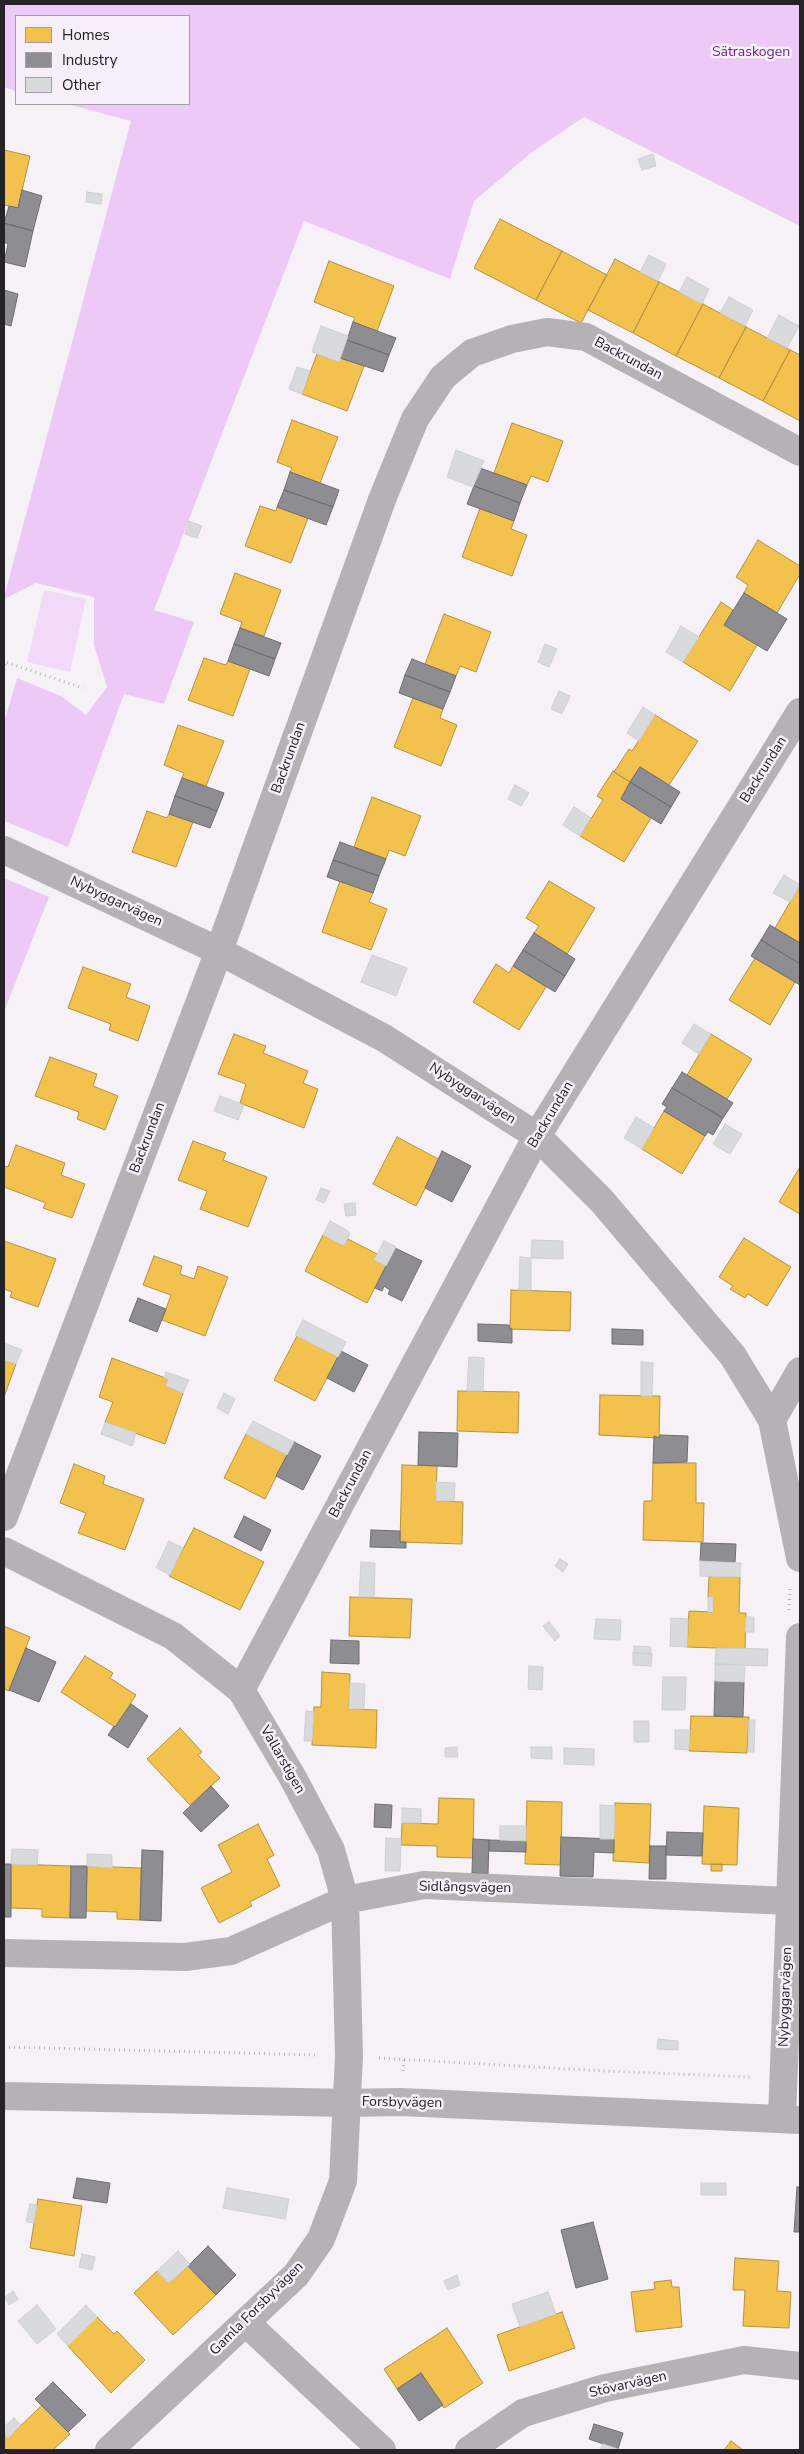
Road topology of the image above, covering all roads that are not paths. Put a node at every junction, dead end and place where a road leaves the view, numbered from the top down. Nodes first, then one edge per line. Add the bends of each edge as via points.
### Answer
1 (800, 452) edge
2 (800, 712) edge
3 (4, 850) edge
4 (219, 951) junction
5 (537, 1136) junction
6 (800, 1371) edge
7 (772, 1420) junction
8 (4, 1517) edge
9 (4, 1551) edge
10 (800, 1558) edge
11 (794, 1625) edge
12 (241, 1690) junction
13 (345, 1900) junction
14 (789, 1901) junction
15 (4, 1953) edge
16 (4, 2096) edge
17 (348, 2103) junction
18 (791, 2119) edge
19 (246, 2324) junction
20 (800, 2366) edge
21 (109, 2450) edge
22 (382, 2450) edge
23 (469, 2450) edge

1 - 4 street, Backrundan via 586,336 548,332 512,339 472,353 444,377 415,419 390,480
2 - 5 street, Backrundan
3 - 4 street, Nybyggarvägen
4 - 5 street, Nybyggarvägen via 384,1038
4 - 8 street, Backrundan
5 - 7 street, Nybyggarvägen via 602,1201 732,1356
5 - 12 street, Backrundan
6 - 7 street
7 - 10 street, Nybyggarvägen
9 - 12 street, Vallarstigen via 173,1636
11 - 14 street, Nybyggarvägen
12 - 13 street, Vallarstigen via 293,1778 330,1850
13 - 14 street, Sidlångsvägen via 424,1885
13 - 15 street, Sidlångsvägen via 231,1951 185,1957
13 - 17 street, Vallarstigen
14 - 18 street, Nybyggarvägen via 784,2078
16 - 17 street, Forsbyvägen
17 - 18 street, Forsbyvägen via 401,2102
17 - 19 street, Gamla Forsbyvägen via 343,2181 321,2239 296,2275
19 - 21 street, Gamla Forsbyvägen
19 - 22 street
20 - 23 street, Stövarvägen via 744,2360 605,2388 523,2413

